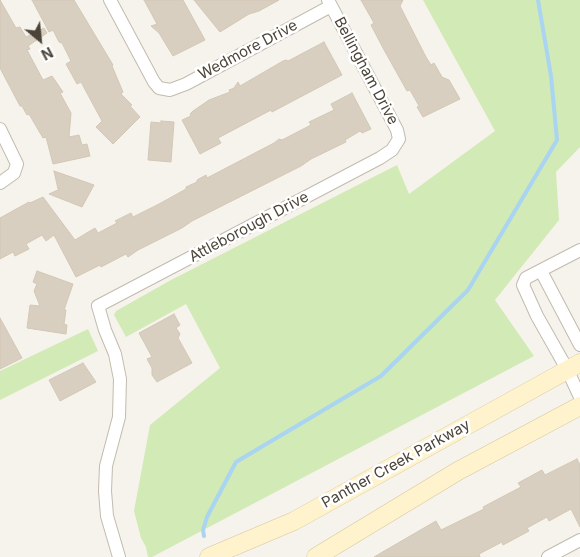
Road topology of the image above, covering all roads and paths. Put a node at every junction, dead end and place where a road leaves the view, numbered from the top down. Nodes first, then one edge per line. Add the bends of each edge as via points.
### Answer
1 (110, 0) edge
2 (329, 3) edge
3 (0, 129) edge
4 (397, 143) joint
5 (0, 183) edge
6 (580, 250) edge
7 (541, 271) junction
8 (580, 345) edge
9 (573, 366) edge
10 (580, 397) edge
11 (580, 406) edge
12 (580, 540) edge
13 (119, 557) edge
14 (209, 557) edge
15 (316, 557) edge
16 (548, 557) edge

1 - 2 street, Wedmore Drive via 154,82 165,90 186,84
2 - 4 street, Bellingham Drive via 399,134
3 - 5 street via 17,167
4 - 13 street, Attleborough Drive via 388,154 98,306 120,379 119,417 106,466 105,491 107,516
6 - 7 street
7 - 8 street
7 - 9 street via 526,278 524,289
9 - 10 street
9 - 14 main road, Panther Creek Parkway via 294,521
11 - 15 main road via 458,471
12 - 16 street

